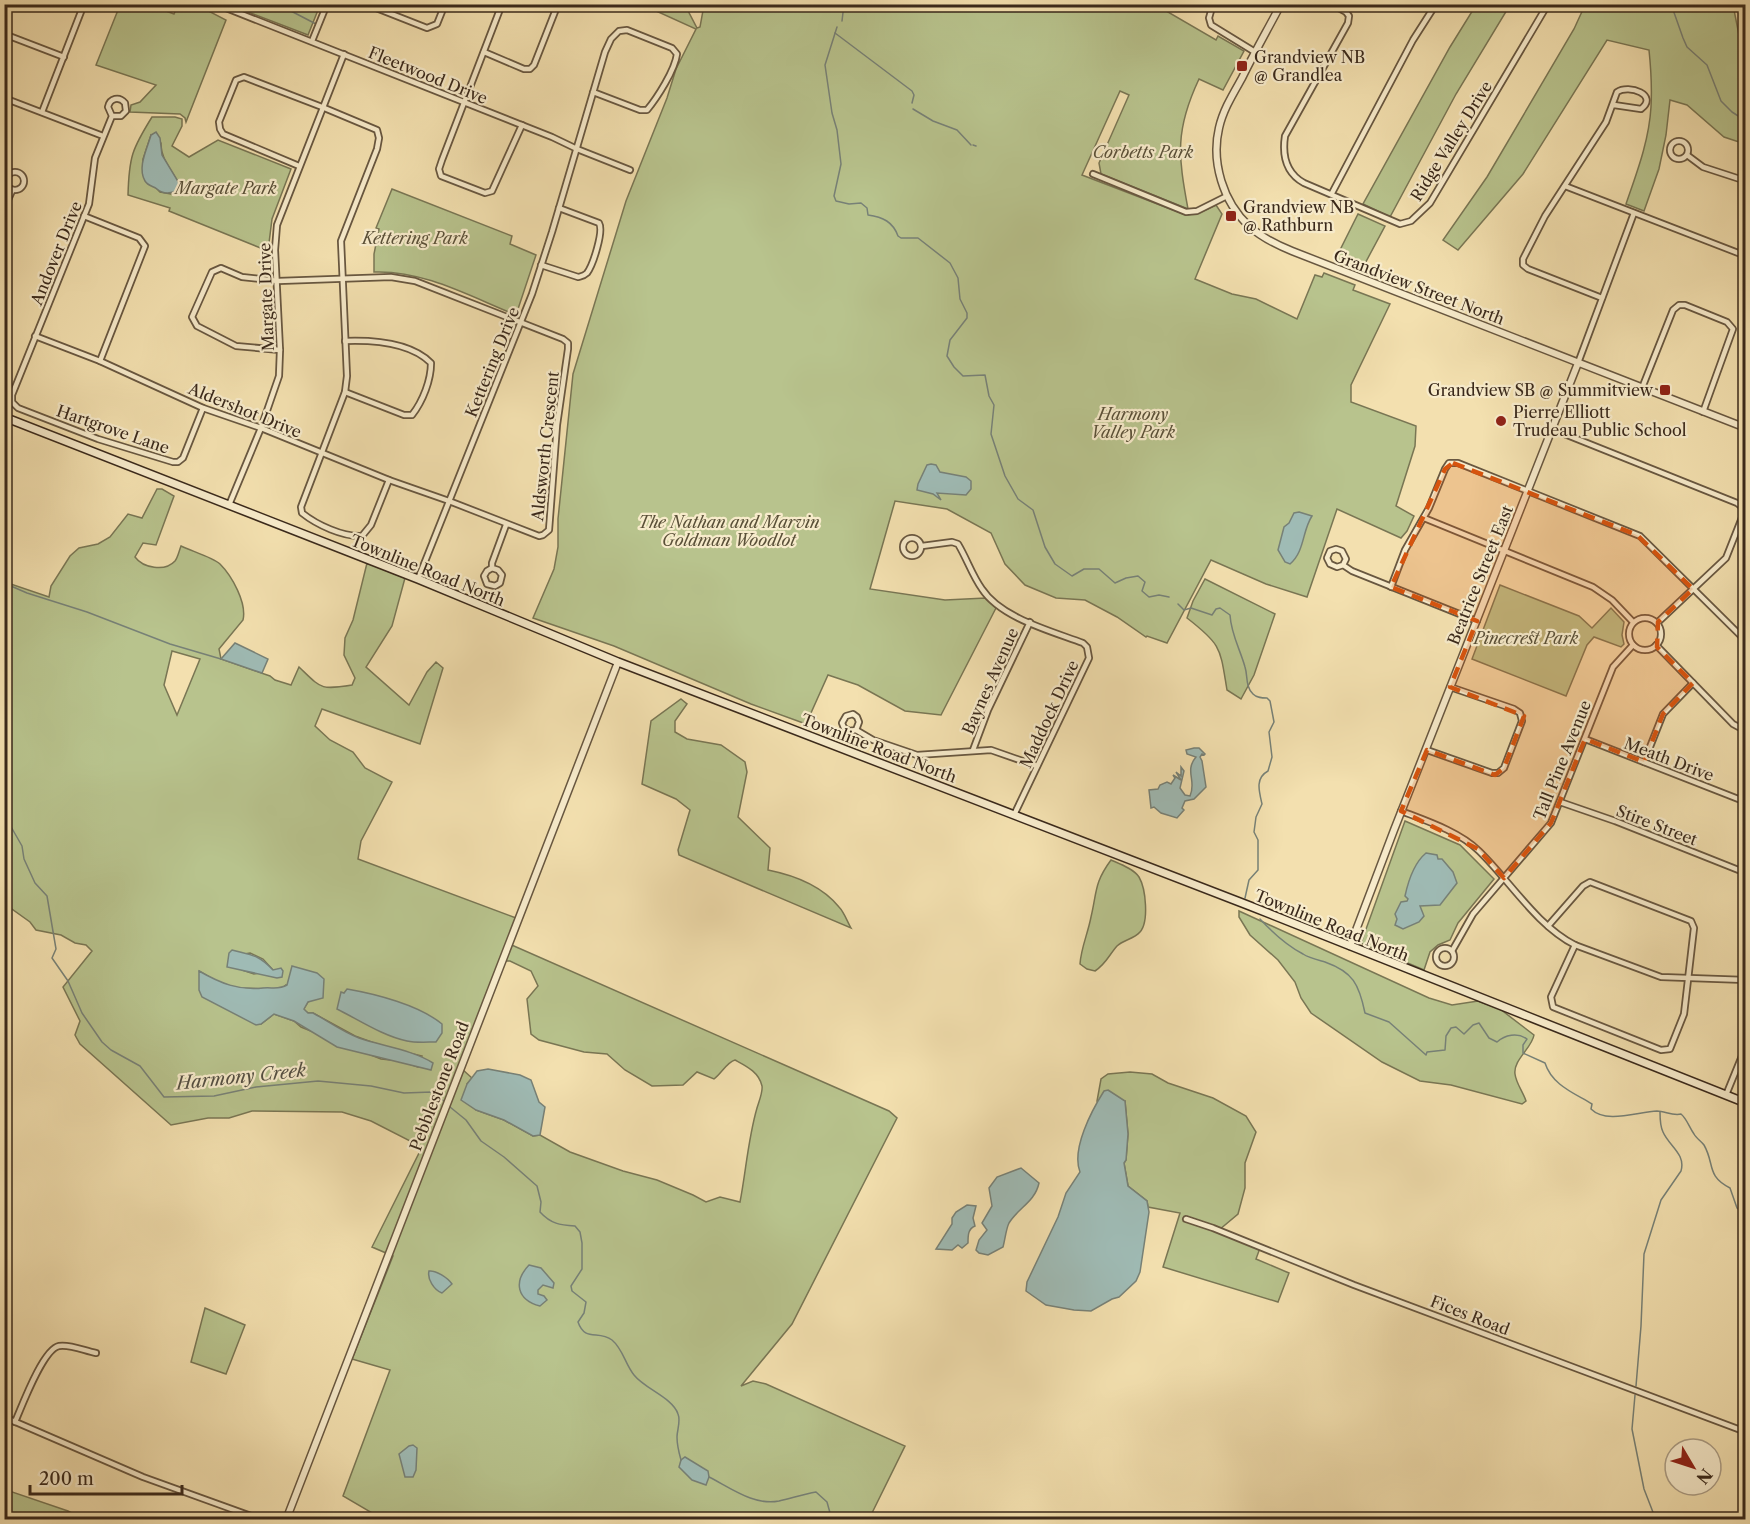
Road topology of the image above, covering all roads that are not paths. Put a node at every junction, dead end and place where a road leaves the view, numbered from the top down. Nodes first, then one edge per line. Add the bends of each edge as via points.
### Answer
1 (84, 4) edge
2 (216, 4) edge
3 (327, 4) edge
4 (366, 4) edge
5 (445, 4) edge
6 (502, 4) edge
7 (558, 4) edge
8 (1213, 4) edge
9 (1281, 4) edge
10 (1331, 4) edge
11 (1436, 4) edge
12 (1548, 4) edge
13 (4, 34) edge
14 (312, 41) junction
15 (484, 52) junction
16 (1255, 52) junction
17 (344, 54) junction
18 (64, 57) junction
19 (593, 92) junction
20 (4, 98) edge
21 (464, 102) junction
22 (1614, 105) junction
23 (322, 106) junction
24 (42, 112) junction
25 (112, 116) junction
26 (522, 125) junction
27 (103, 136) junction
28 (577, 149) junction
29 (1687, 154) dead end
30 (299, 166) junction
31 (630, 170) dead end
32 (1093, 174) dead end
33 (1746, 181) edge
34 (1565, 186) junction
35 (12, 191) junction
36 (1332, 194) junction
37 (1227, 196) junction
38 (559, 208) junction
39 (4, 210) edge
40 (1634, 213) junction
41 (84, 216) junction
42 (1746, 256) edge
43 (541, 265) junction
44 (342, 280) junction
45 (278, 281) junction
46 (1602, 298) junction
47 (521, 323) junction
48 (35, 336) junction
49 (345, 341) junction
50 (280, 350) junction
51 (100, 361) junction
52 (1578, 363) junction
53 (1642, 388) junction
54 (345, 392) junction
55 (18, 408) joint
56 (203, 408) junction
57 (1703, 412) junction
58 (4, 417) edge
59 (261, 428) junction
60 (1746, 428) edge
61 (1552, 429) junction
62 (321, 454) junction
63 (389, 480) junction
64 (1528, 491) junction
65 (449, 501) junction
66 (229, 505) junction
67 (1424, 518) junction
68 (506, 525) junction
69 (922, 546) junction
70 (1504, 551) junction
71 (1343, 565) junction
72 (492, 568) junction
73 (418, 579) junction
74 (1391, 587) junction
75 (1693, 589) junction
76 (1477, 621) junction
77 (1030, 622) junction
78 (1633, 622) junction
79 (1657, 623) junction
80 (1746, 641) edge
81 (1633, 645) junction
82 (1656, 645) junction
83 (618, 662) junction
84 (1693, 683) junction
85 (1450, 687) junction
86 (856, 730) dead end
87 (1746, 731) edge
88 (1585, 739) junction
89 (973, 750) junction
90 (1427, 750) junction
91 (1644, 762) junction
92 (1037, 766) junction
93 (1560, 802) junction
94 (1746, 802) edge
95 (1401, 811) junction
96 (1014, 815) junction
97 (1746, 873) edge
98 (1504, 878) junction
99 (1548, 926) junction
100 (1575, 945) junction
101 (1350, 946) junction
102 (1452, 951) dead end
103 (1688, 978) junction
104 (1746, 980) edge
105 (1746, 1046) edge
106 (1726, 1095) junction
107 (1746, 1102) edge
108 (1186, 1219) dead end
109 (96, 1353) dead end
110 (4, 1417) edge
111 (15, 1422) junction
112 (1746, 1432) edge
113 (262, 1520) edge
114 (286, 1520) edge

1 - 18 street
2 - 14 street, Fleetwood Drive
3 - 14 street
4 - 5 street via 428,28 437,24
6 - 15 street
7 - 15 street via 530,69
8 - 16 street via 1211,25
9 - 16 street, Grandview Street North
10 - 36 street, Ridge Valley Drive via 1346,12 1348,23 1289,128 1283,148 1296,178
11 - 36 street
12 - 36 street, Ridge Valley Drive via 1430,203 1411,221 1400,224
13 - 18 street
14 - 17 street, Fleetwood Drive
15 - 21 street
16 - 37 street, Grandview Street North via 1218,130 1217,165
17 - 21 street, Fleetwood Drive
17 - 23 street, Margate Drive
18 - 24 street
19 - 19 street via 647,110 677,54 672,48 619,30 605,52
19 - 28 street, Kettering Drive
20 - 24 street
21 - 26 street, Fleetwood Drive
21 - 26 street via 439,169 441,176 485,193 492,190
22 - 22 street via 1641,109 1647,99 1642,92 1622,89 1616,94
22 - 34 street
23 - 30 street, Margate Drive
23 - 30 street via 244,77 236,80 228,96 219,122 224,134
23 - 44 street via 370,125 379,138 341,241
24 - 27 street
25 - 25 street via 109,104 121,99 126,111 121,116
25 - 27 street, Andover Drive
26 - 28 street, Fleetwood Drive
27 - 41 street, Andover Drive
28 - 31 street, Fleetwood Drive
28 - 38 street, Kettering Drive
29 - 33 street via 1703,167
30 - 45 street, Margate Drive via 277,225
32 - 37 street via 1186,212 1197,211
34 - 40 street
34 - 46 street via 1542,221 1523,257 1523,265
35 - 35 street via 24,184 24,178 17,172 6,180
35 - 39 street
37 - 52 street, Grandview Street North via 1249,226 1272,243
38 - 43 street, Kettering Drive
38 - 43 street via 599,223 602,234 589,269 582,276
40 - 42 street
40 - 46 street, Beatrice Street East
41 - 48 street, Andover Drive
41 - 51 street via 140,238 145,246
43 - 47 street, Kettering Drive
44 - 45 street
44 - 47 street via 391,276 415,281
44 - 49 street
45 - 50 street, Margate Drive
45 - 50 street via 242,277 221,268 212,272 192,316 197,326 236,346
46 - 52 street, Beatrice Street East
47 - 65 street, Kettering Drive
47 - 68 street, Aldsworth Crescent via 563,339 568,349 557,424 549,530 539,536
48 - 51 street, Aldershot Drive
48 - 55 street, Andover Drive via 12,395
49 - 54 street
49 - 54 street via 384,341 419,354 431,363 420,404 412,415
50 - 59 street, Margate Drive via 276,387
51 - 56 street, Aldershot Drive
52 - 53 street, Grandview Street North
52 - 61 street, Beatrice Street East
53 - 57 street, Grandview Street North
53 - 57 street via 1673,310 1685,305 1726,322 1733,329
54 - 62 street
55 - 56 street, Hartgrove Lane via 98,439 178,462
56 - 59 street, Aldershot Drive
57 - 60 street, Grandview Street North
58 - 66 main road, Townline Road North
59 - 62 street, Aldershot Drive
59 - 66 street, Margate Drive
61 - 64 street, Beatrice Street East
61 - 75 street via 1741,506 1743,515 1728,555
62 - 63 street, Aldershot Drive
62 - 63 street via 300,507 306,517 337,531 362,536 371,525
63 - 65 street, Aldershot Drive
64 - 67 street via 1458,463 1449,463
64 - 70 street, Beatrice Street East
64 - 75 street via 1640,536
65 - 68 street, Aldsworth Crescent
65 - 73 street, Kettering Drive
66 - 73 main road, Townline Road North
67 - 70 street
67 - 74 street via 1409,542
68 - 72 street
69 - 69 street via 910,538 902,549 907,556 914,556
69 - 77 street via 958,544 989,599
70 - 76 street, Beatrice Street East
70 - 78 street via 1602,592
71 - 71 street via 1346,559 1342,551 1330,551 1330,564
71 - 74 street
72 - 72 street via 484,579 492,587 502,578
73 - 83 main road, Townline Road North
74 - 76 street
75 - 79 street
75 - 80 street
76 - 85 street, Beatrice Street East
77 - 89 street, Baynes Avenue
77 - 92 street, Maddock Drive via 1083,644 1089,653
78 - 79 street via 1645,617
78 - 81 street via 1628,631
79 - 82 street via 1661,637
81 - 82 street via 1641,650
81 - 88 street, Tall Pine Avenue via 1612,667
82 - 84 street
83 - 96 main road, Townline Road North
83 - 114 street, Pebblestone Road
84 - 87 street via 1733,724
84 - 91 street via 1663,714
85 - 90 street, Beatrice Street East
85 - 90 street via 1514,709 1522,721 1504,768 1498,773
86 - 89 street via 917,755
88 - 91 street, Meath Drive
88 - 93 street, Tall Pine Avenue
89 - 92 street via 991,750
90 - 95 street, Beatrice Street East
91 - 94 street, Meath Drive
92 - 96 street, Maddock Drive
93 - 97 street, Stire Street
93 - 98 street, Tall Pine Avenue via 1546,831
95 - 98 street via 1478,849
95 - 101 street, Beatrice Street East
96 - 101 main road, Townline Road North
98 - 99 street
98 - 102 street, Tall Pine Avenue via 1473,914
99 - 100 street
99 - 103 street via 1583,886 1595,882 1691,921 1694,928
100 - 103 street via 1653,975
100 - 103 street via 1551,998 1553,1007 1661,1050 1672,1047 1682,1024
101 - 106 main road, Townline Road North
103 - 104 street
105 - 106 street
106 - 107 main road, Townline Road North
108 - 112 street, Fices Road
109 - 111 street via 59,1346 50,1350
110 - 111 street
111 - 113 street via 143,1477

